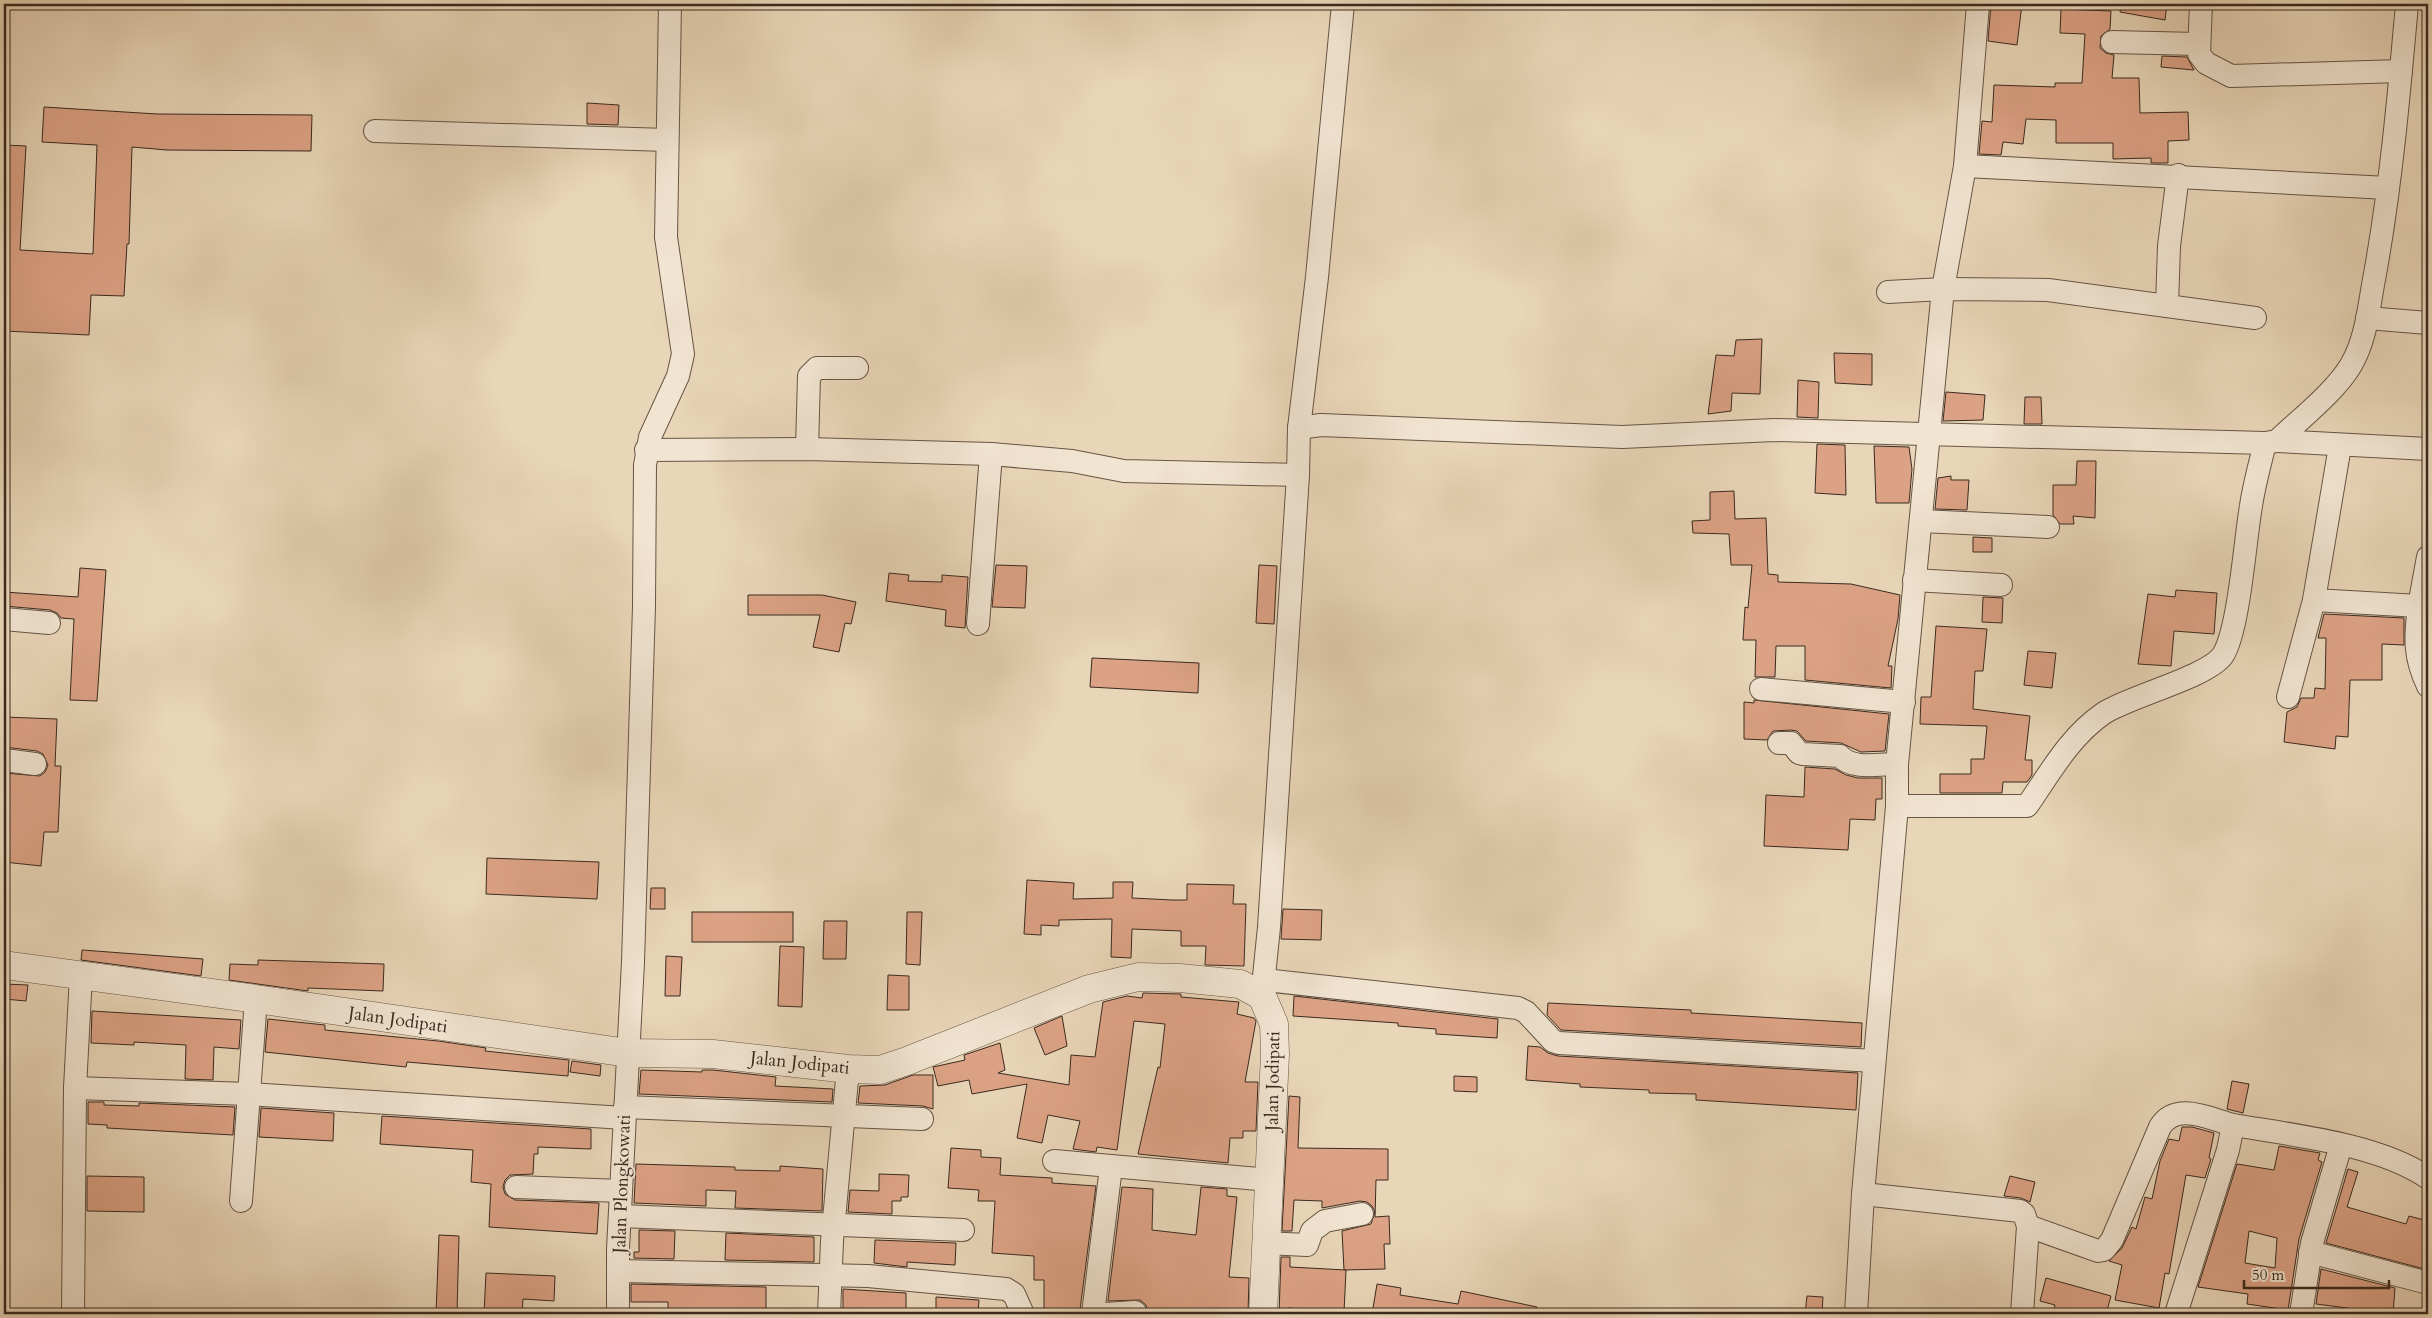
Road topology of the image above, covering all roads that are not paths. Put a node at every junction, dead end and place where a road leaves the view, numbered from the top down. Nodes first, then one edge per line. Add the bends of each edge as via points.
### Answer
1 (670, 4) edge
2 (1343, 4) edge
3 (1978, 4) edge
4 (2201, 4) edge
5 (2407, 4) edge
6 (2112, 42) dead end
7 (2198, 44) junction
8 (2401, 71) junction
9 (375, 131) dead end
10 (667, 140) junction
11 (1965, 166) junction
12 (2178, 175) junction
13 (2388, 188) junction
14 (1944, 289) junction
15 (1888, 292) dead end
16 (2167, 306) junction
17 (2254, 318) dead end
18 (2367, 318) junction
19 (2428, 323) edge
20 (857, 368) dead end
21 (1298, 428) junction
22 (1930, 436) junction
23 (2271, 442) junction
24 (2340, 446) junction
25 (807, 449) junction
26 (646, 450) junction
27 (2428, 450) edge
28 (991, 454) junction
29 (1298, 475) junction
30 (1921, 521) junction
31 (2048, 527) dead end
32 (2428, 556) edge
33 (1914, 580) junction
34 (2001, 585) dead end
35 (2314, 600) junction
36 (2419, 606) junction
37 (4, 619) edge
38 (48, 624) dead end
39 (978, 624) dead end
40 (2428, 686) edge
41 (1761, 688) dead end
42 (2288, 697) dead end
43 (1904, 702) junction
44 (1779, 743) dead end
45 (4, 760) edge
46 (35, 764) dead end
47 (1897, 764) junction
48 (1897, 806) junction
49 (4, 965) edge
50 (81, 975) junction
51 (1263, 988) junction
52 (256, 999) junction
53 (628, 1053) junction
54 (1874, 1062) junction
55 (848, 1069) junction
56 (75, 1088) junction
57 (248, 1094) junction
58 (624, 1112) junction
59 (845, 1116) junction
60 (922, 1119) dead end
61 (2233, 1125) junction
62 (2341, 1145) junction
63 (1054, 1161) dead end
64 (1111, 1167) junction
65 (2428, 1178) edge
66 (1270, 1180) junction
67 (516, 1187) dead end
68 (621, 1191) junction
69 (1863, 1194) junction
70 (242, 1201) dead end
71 (1362, 1214) dead end
72 (620, 1216) junction
73 (834, 1224) junction
74 (2028, 1226) junction
75 (963, 1230) dead end
76 (1265, 1243) junction
77 (2310, 1252) junction
78 (619, 1271) junction
79 (830, 1275) junction
80 (2428, 1283) edge
81 (1136, 1312) dead end
82 (73, 1314) edge
83 (618, 1314) edge
84 (829, 1314) edge
85 (1023, 1314) edge
86 (1093, 1314) edge
87 (1106, 1314) edge
88 (1263, 1314) edge
89 (1856, 1314) edge
90 (2024, 1314) edge
91 (2176, 1314) edge
92 (2301, 1314) edge

1 - 10 street
2 - 21 street via 1321,247
3 - 11 street
4 - 7 street
5 - 8 street
6 - 7 street
7 - 8 street via 2199,54 2206,63 2232,76
8 - 13 street
9 - 10 street
10 - 26 street via 666,237 683,354 678,376
11 - 12 street
11 - 14 street
12 - 13 street
12 - 16 street
13 - 18 street
14 - 15 street
14 - 16 street via 2048,290
14 - 22 street
16 - 17 street
18 - 19 street
18 - 23 street via 2350,366 2336,384
20 - 25 street via 817,368 809,376
21 - 22 street via 1340,426 1622,436 1774,430
21 - 29 street
22 - 23 street
22 - 30 street
23 - 24 street
23 - 48 street via 2251,505 2233,622 2223,655 2216,662 2105,713 2078,734 2027,806
24 - 27 street
24 - 35 street
25 - 26 street
25 - 28 street
26 - 53 street, Jalan Plongkowati via 644,606
28 - 29 street via 1072,461 1124,471
28 - 39 street
29 - 51 street
30 - 31 street
30 - 33 street
32 - 36 street
33 - 34 street
33 - 43 street
35 - 36 street
35 - 42 street
36 - 40 street via 2416,632 2418,665
37 - 38 street
41 - 43 street
43 - 47 street
44 - 47 street via 1791,743 1799,753 1840,756 1853,764
45 - 46 street
47 - 48 street
48 - 54 street
49 - 50 street, Jalan Jodipati
50 - 52 street, Jalan Jodipati
50 - 56 street
51 - 54 street via 1518,1008 1559,1043
51 - 55 street, Jalan Jodipati via 1180,978 1138,977 1089,989 907,1062 880,1070
51 - 66 street, Jalan Jodipati via 1274,1024
52 - 53 street, Jalan Jodipati
52 - 57 street
53 - 55 street, Jalan Jodipati via 713,1054
53 - 58 street, Jalan Plongkowati
54 - 69 street
55 - 59 street
56 - 57 street
56 - 82 street
57 - 58 street
57 - 70 street
58 - 59 street
58 - 68 street, Jalan Plongkowati
59 - 60 street
59 - 73 street
61 - 62 street
61 - 74 street via 2178,1112 2168,1117 2160,1126 2112,1240 2104,1250 2098,1251
61 - 91 street
62 - 65 street via 2384,1156
62 - 77 street
63 - 64 street
64 - 66 street
64 - 86 street
66 - 76 street, Jalan Jodipati
67 - 68 street
68 - 72 street, Jalan Plongkowati
69 - 74 street via 2020,1212 2027,1217
69 - 89 street
71 - 76 street via 1324,1221 1301,1245
72 - 73 street
72 - 78 street, Jalan Plongkowati
73 - 75 street
73 - 79 street
74 - 90 street
76 - 88 street, Jalan Jodipati
77 - 80 street
77 - 92 street
78 - 79 street
78 - 83 street, Jalan Plongkowati
79 - 84 street
79 - 85 street via 1006,1289 1014,1294
81 - 87 street

